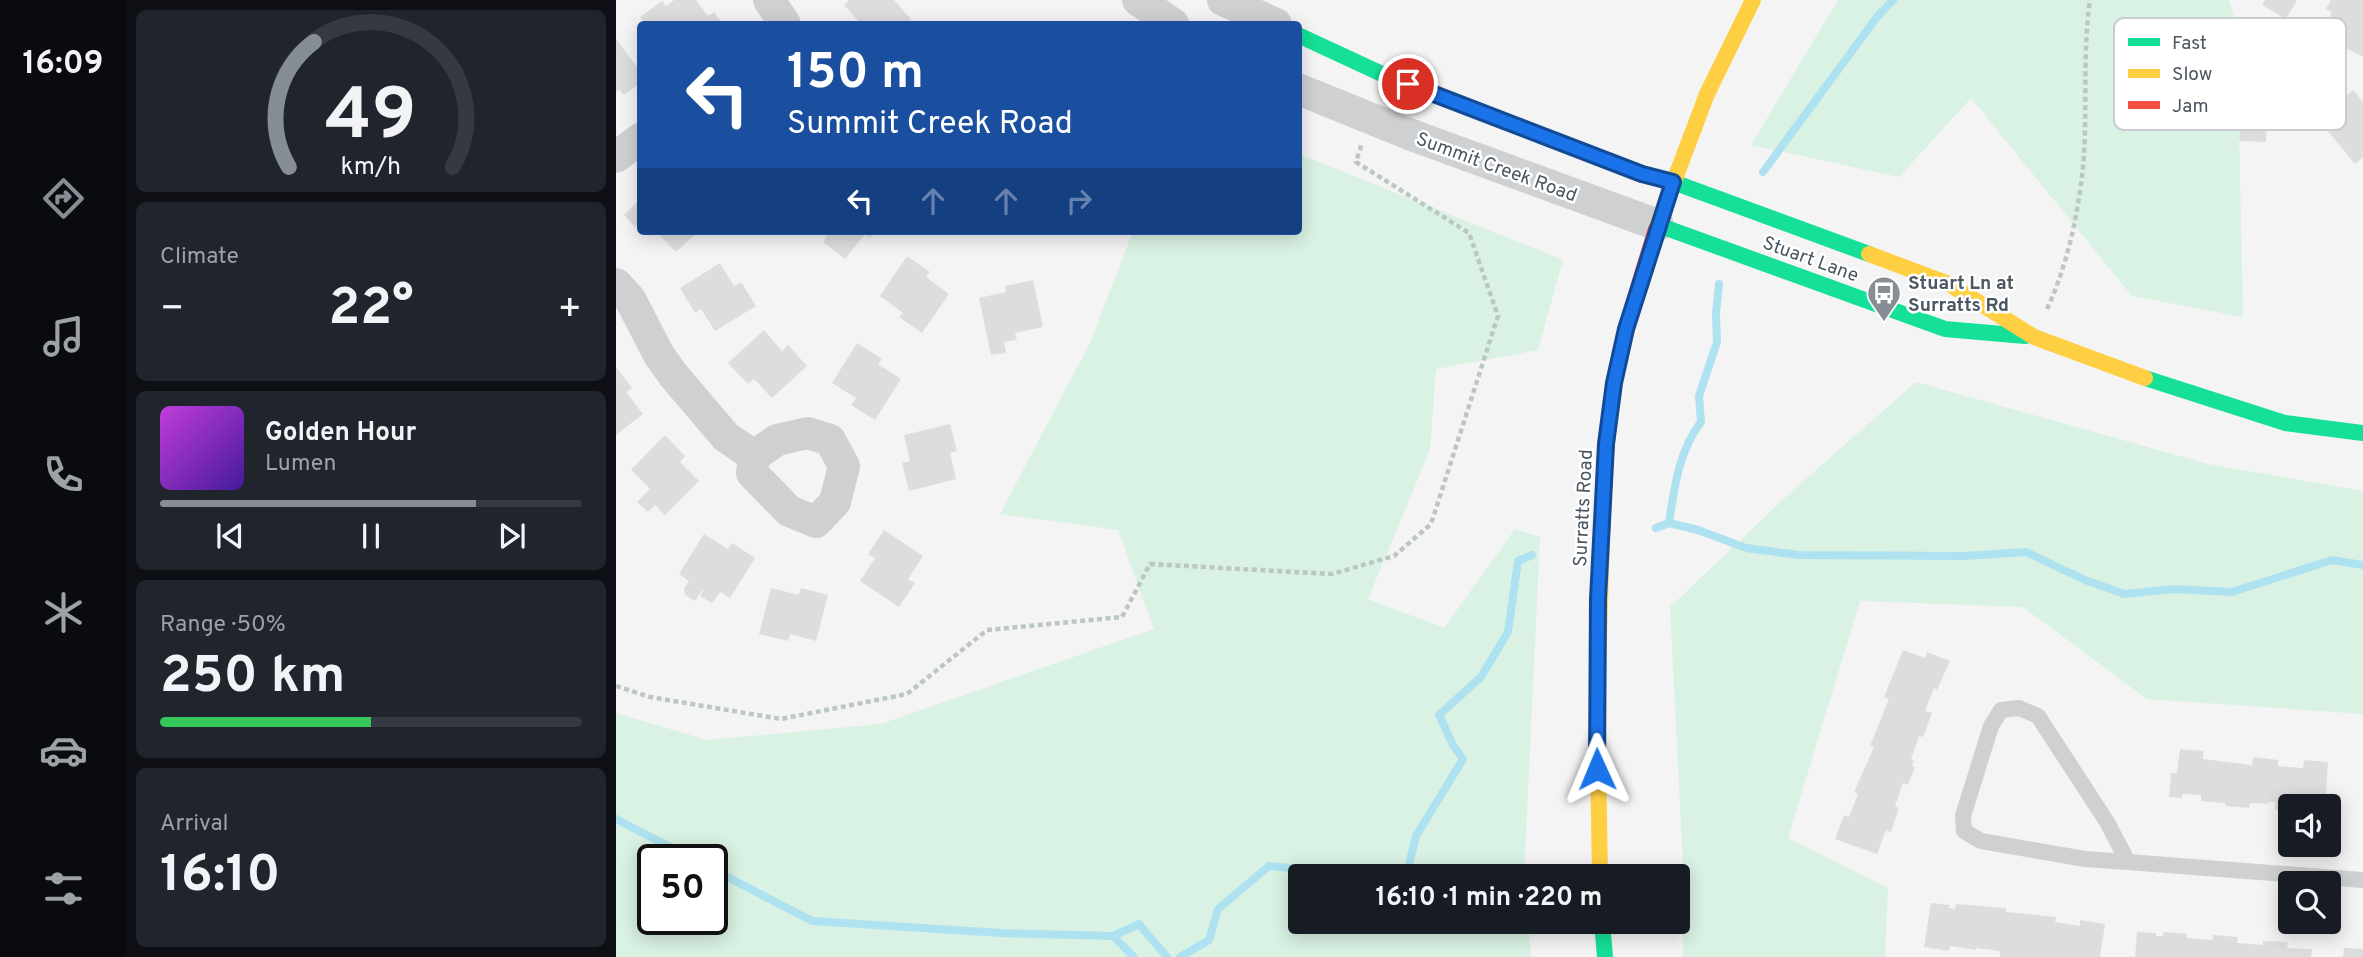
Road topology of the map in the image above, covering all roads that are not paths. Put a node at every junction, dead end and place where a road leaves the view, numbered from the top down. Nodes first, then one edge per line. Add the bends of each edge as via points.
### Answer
1 (769, 0) edge
2 (1138, 0) edge
3 (1223, 0) edge
4 (1753, 0) edge
5 (783, 21) edge
6 (1169, 21) edge
7 (1269, 21) edge
8 (1302, 37) edge
9 (1302, 91) edge
10 (637, 141) edge
11 (616, 157) edge
12 (1673, 182) junction
13 (1658, 226) junction
14 (616, 284) edge
15 (2034, 337) junction
16 (2363, 433) edge
17 (754, 456) dead end
18 (2128, 862) junction
19 (1600, 864) edge
20 (2363, 880) edge
21 (1603, 934) edge
22 (1605, 957) edge

1 - 5 street
2 - 6 street
3 - 7 street
4 - 12 street, Surratts Road via 1707,89
8 - 12 street via 1382,74
9 - 13 street, Summit Creek Road
10 - 11 street
12 - 13 street, Surratts Road
12 - 15 street, Stuart Lane via 1949,284
13 - 15 street, Stuart Lane via 1945,329
13 - 19 street, Surratts Road via 1626,329 1606,444 1598,599
14 - 17 street via 630,299 674,376 726,437
15 - 16 street, Stuart Lane via 2285,423
18 - 18 lane via 1981,841 1964,831 1963,816 1991,726 2001,710 2019,708 2038,716
18 - 20 lane
21 - 22 street

